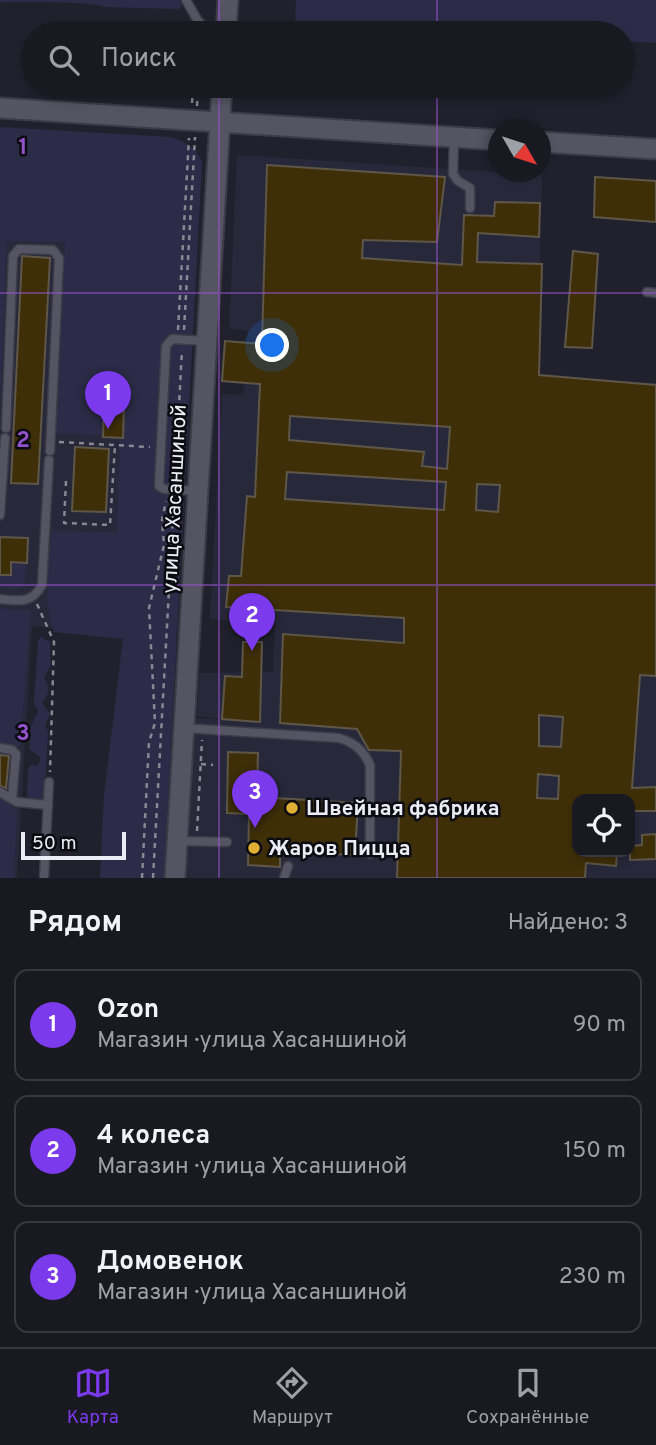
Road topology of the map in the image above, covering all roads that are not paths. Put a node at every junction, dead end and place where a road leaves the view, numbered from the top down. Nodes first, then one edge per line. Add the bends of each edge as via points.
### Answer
1 (186, 0) edge
2 (232, 1) edge
3 (199, 21) edge
4 (228, 21) edge
5 (221, 98) edge
6 (0, 108) edge
7 (219, 123) junction
8 (454, 137) junction
9 (488, 139) edge
10 (551, 143) edge
11 (656, 149) edge
12 (470, 208) dead end
13 (206, 341) junction
14 (6, 428) dead end
15 (5, 438) dead end
16 (198, 491) junction
17 (0, 515) edge
18 (0, 599) edge
19 (193, 729) junction
20 (0, 748) edge
21 (49, 782) road end
22 (0, 792) edge
23 (12, 799) junction
24 (48, 805) junction
25 (186, 841) junction
26 (227, 842) dead end
27 (370, 854) dead end
28 (288, 866) dead end
29 (44, 878) edge
30 (175, 878) edge
31 (284, 878) edge

1 - 3 lane
2 - 4 street
5 - 7 street, улица Хасаншиной
6 - 7 street
7 - 8 street
7 - 13 street, улица Хасаншиной
8 - 9 street
8 - 12 lane via 453,174 470,188
10 - 11 street
13 - 16 street, улица Хасаншиной
13 - 16 lane via 172,339 167,343 159,483 161,488
14 - 18 lane via 13,253 53,250 59,258 41,585 24,601
15 - 17 lane
16 - 19 street, улица Хасаншиной
19 - 25 street, улица Хасаншиной
19 - 27 lane via 339,738 353,743 370,765
20 - 23 lane via 16,754
21 - 24 lane
22 - 23 lane
23 - 24 lane
24 - 29 lane
25 - 26 lane
25 - 30 street, улица Хасаншиной
28 - 31 lane

